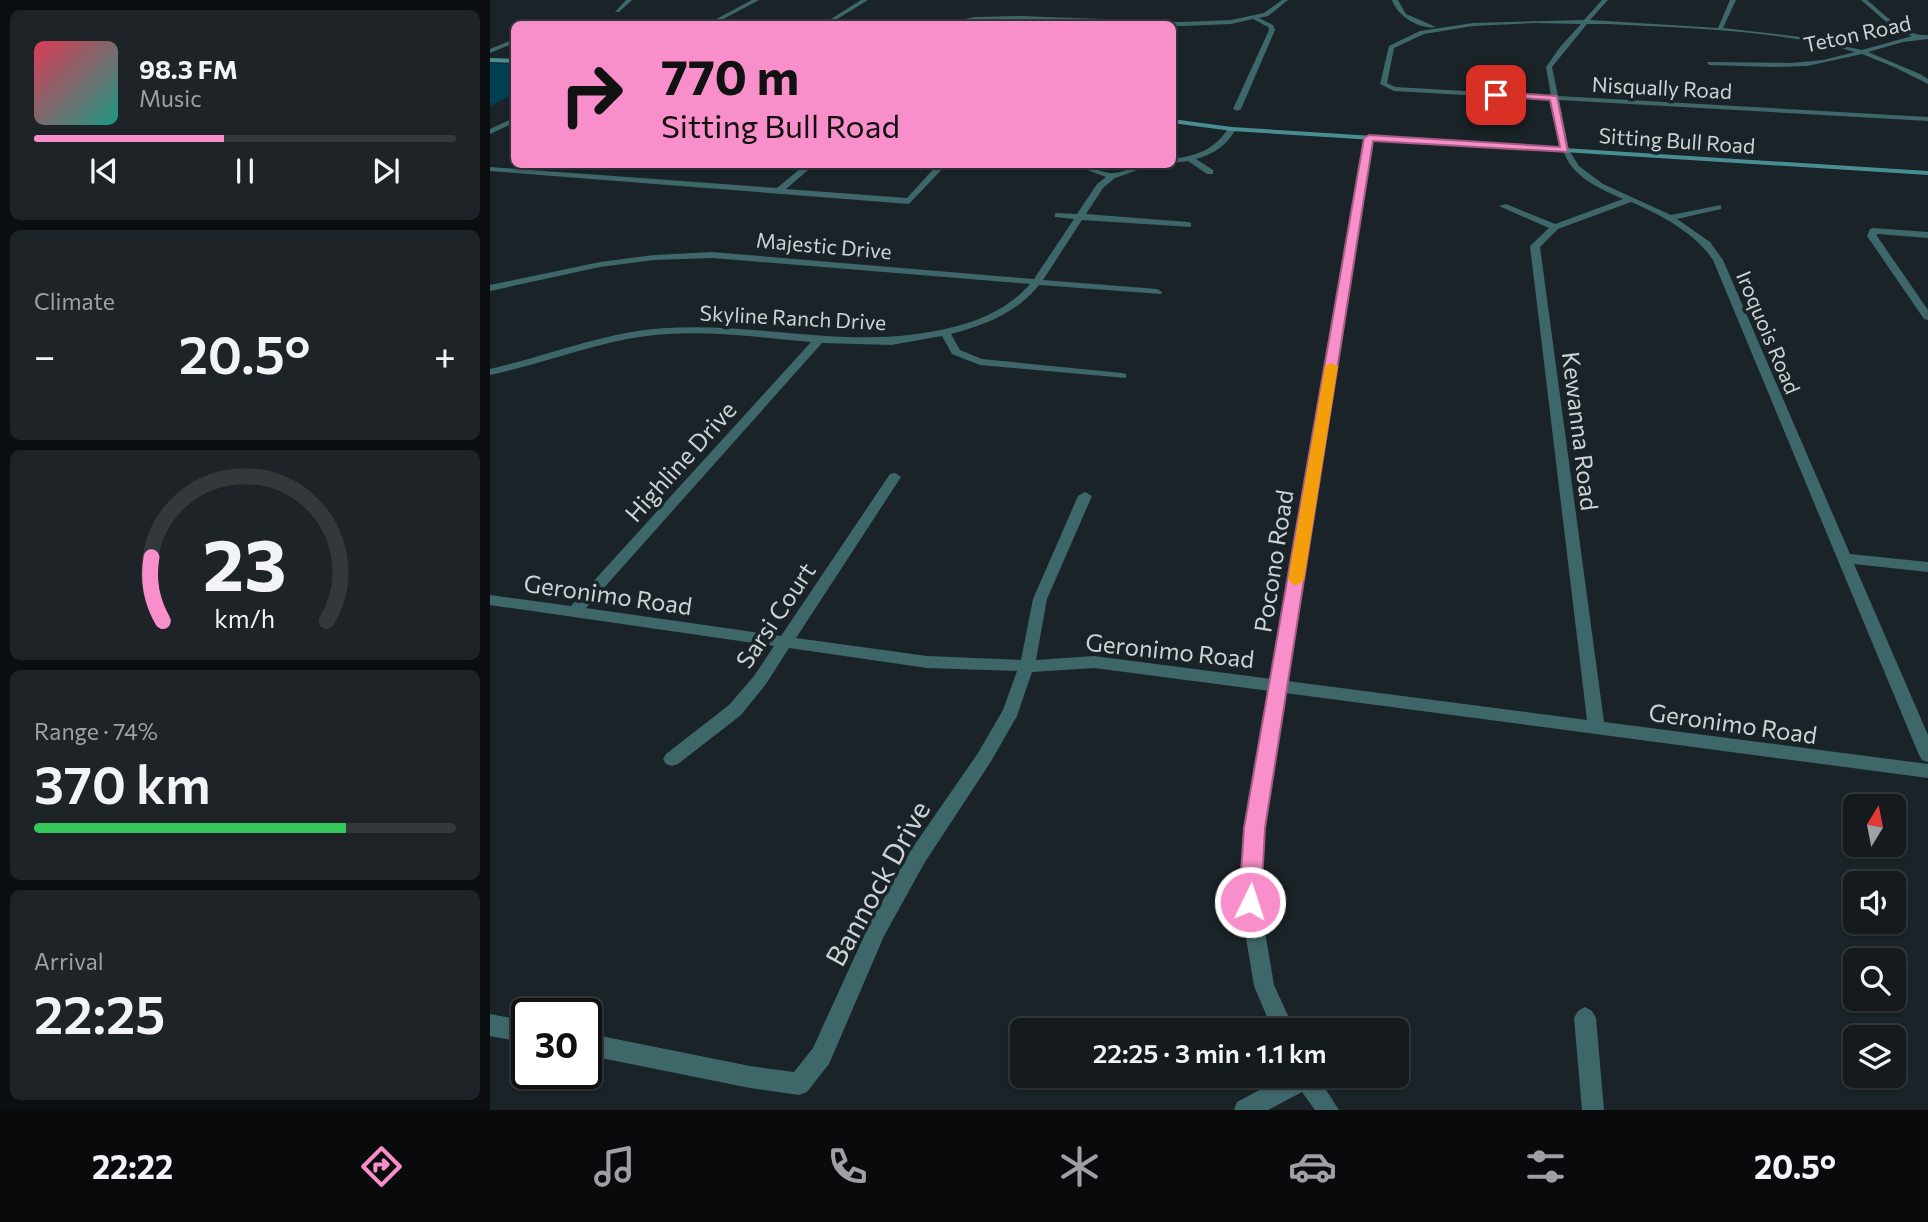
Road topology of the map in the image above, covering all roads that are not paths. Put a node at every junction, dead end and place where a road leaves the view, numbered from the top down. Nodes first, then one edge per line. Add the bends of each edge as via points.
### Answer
1 (629, 0) edge
2 (756, 0) edge
3 (865, 0) edge
4 (1285, 0) edge
5 (1395, 0) edge
6 (1605, 0) edge
7 (1733, 0) edge
8 (1864, 0) edge
9 (617, 11) dead end
10 (954, 13) dead end
11 (1255, 18) junction
12 (965, 19) junction
13 (1587, 20) junction
14 (716, 21) edge
15 (831, 21) edge
16 (957, 21) edge
17 (1102, 21) edge
18 (1176, 24) edge
19 (1433, 27) junction
20 (1720, 29) junction
21 (1917, 37) junction
22 (1928, 37) edge
23 (511, 42) edge
24 (490, 51) edge
25 (1861, 52) junction
26 (490, 60) edge
27 (511, 61) edge
28 (1709, 63) dead end
29 (1918, 76) junction
30 (1928, 76) edge
31 (1928, 82) edge
32 (1554, 98) junction
33 (1237, 109) dead end
34 (1928, 119) edge
35 (511, 122) edge
36 (1176, 122) edge
37 (1232, 129) junction
38 (490, 132) edge
39 (1369, 138) junction
40 (1565, 150) junction
41 (1190, 159) junction
42 (1176, 161) edge
43 (536, 168) edge
44 (806, 168) edge
45 (939, 168) edge
46 (1087, 168) edge
47 (1139, 168) edge
48 (490, 169) edge
49 (530, 172) junction
50 (1210, 172) dead end
51 (1928, 173) edge
52 (1112, 176) junction
53 (779, 191) junction
54 (1629, 200) junction
55 (1503, 206) dead end
56 (1718, 207) dead end
57 (1058, 215) dead end
58 (1080, 217) junction
59 (1670, 218) junction
60 (1188, 225) dead end
61 (1555, 227) junction
62 (1928, 235) edge
63 (1037, 282) junction
64 (490, 288) edge
65 (1157, 292) dead end
66 (1928, 317) edge
67 (946, 334) junction
68 (818, 341) junction
69 (490, 372) edge
70 (1122, 376) dead end
71 (895, 477) dead end
72 (1085, 496) dead end
73 (1845, 558) junction
74 (1928, 567) edge
75 (490, 600) edge
76 (575, 611) junction
77 (786, 642) junction
78 (1027, 666) junction
79 (1279, 686) junction
80 (1596, 727) junction
81 (1928, 755) edge
82 (672, 759) dead end
83 (1928, 771) edge
84 (1278, 1018) edge
85 (1585, 1018) dead end
86 (490, 1025) edge
87 (511, 1029) edge
88 (602, 1047) edge
89 (1284, 1088) edge
90 (1312, 1088) edge
91 (1245, 1110) edge
92 (1328, 1110) edge
93 (1593, 1110) edge

1 - 9 street
2 - 14 street
3 - 15 street
4 - 11 street via 1280,8
5 - 19 street via 1404,15
6 - 13 street, Iroquois Road
7 - 20 street
8 - 21 street via 1893,25
10 - 12 street
11 - 18 street
11 - 33 street via 1272,30
12 - 16 street
12 - 17 street via 1004,16
13 - 19 street via 1496,19
13 - 20 street
13 - 32 street, Iroquois Road via 1549,67
19 - 32 street, Nisqually Road via 1403,37 1391,47 1383,84 1394,89
20 - 25 street via 1806,39
21 - 22 street, Teton Road
21 - 25 street, Teton Road
23 - 24 street
25 - 28 street, Teton Road via 1798,64
25 - 29 street
26 - 27 street
29 - 30 street
29 - 31 street
32 - 34 street, Nisqually Road
32 - 40 street, Iroquois Road
35 - 38 street
36 - 37 street, Sitting Bull Road
37 - 39 street, Sitting Bull Road
37 - 41 street via 1221,145
39 - 40 street, Sitting Bull Road
39 - 79 street, Pocono Road
40 - 51 street, Sitting Bull Road
40 - 54 street, Iroquois Road via 1585,177
41 - 42 street
41 - 50 street
43 - 49 street
44 - 53 street
45 - 53 street via 909,201
46 - 52 street
47 - 52 street
48 - 49 street
49 - 53 street
52 - 58 street, Skyline Ranch Drive
54 - 59 street, Iroquois Road
54 - 61 street
55 - 61 street
56 - 59 street
57 - 58 street
58 - 60 street
58 - 63 street, Skyline Ranch Drive
59 - 73 street, Iroquois Road via 1707,244 1718,260
61 - 80 street, Kewanna Road via 1535,246
62 - 66 street via 1873,231 1872,236
63 - 64 street, Majestic Drive via 712,255 656,255 578,266
63 - 65 street, Majestic Drive
63 - 67 street, Skyline Ranch Drive via 1021,299 983,321
67 - 68 street, Skyline Ranch Drive via 892,342
67 - 70 street via 956,352 980,362
68 - 69 street, Skyline Ranch Drive via 663,331
68 - 76 street, Highline Drive
71 - 77 street, Sarsi Court
72 - 78 street via 1040,598
73 - 74 street
73 - 81 street, Iroquois Road
75 - 76 street, Geronimo Road
76 - 77 street, Geronimo Road
77 - 78 street, Geronimo Road via 927,662
77 - 82 street, Sarsi Court via 735,710
78 - 79 street, Geronimo Road via 1094,662
78 - 88 street, Bannock Drive via 998,735 918,856 877,930 821,1056 799,1084
79 - 80 street, Geronimo Road
79 - 84 street, Pocono Road via 1255,828 1250,902 1264,986
80 - 83 street, Geronimo Road
85 - 93 street
86 - 87 street
89 - 91 street
90 - 92 street

